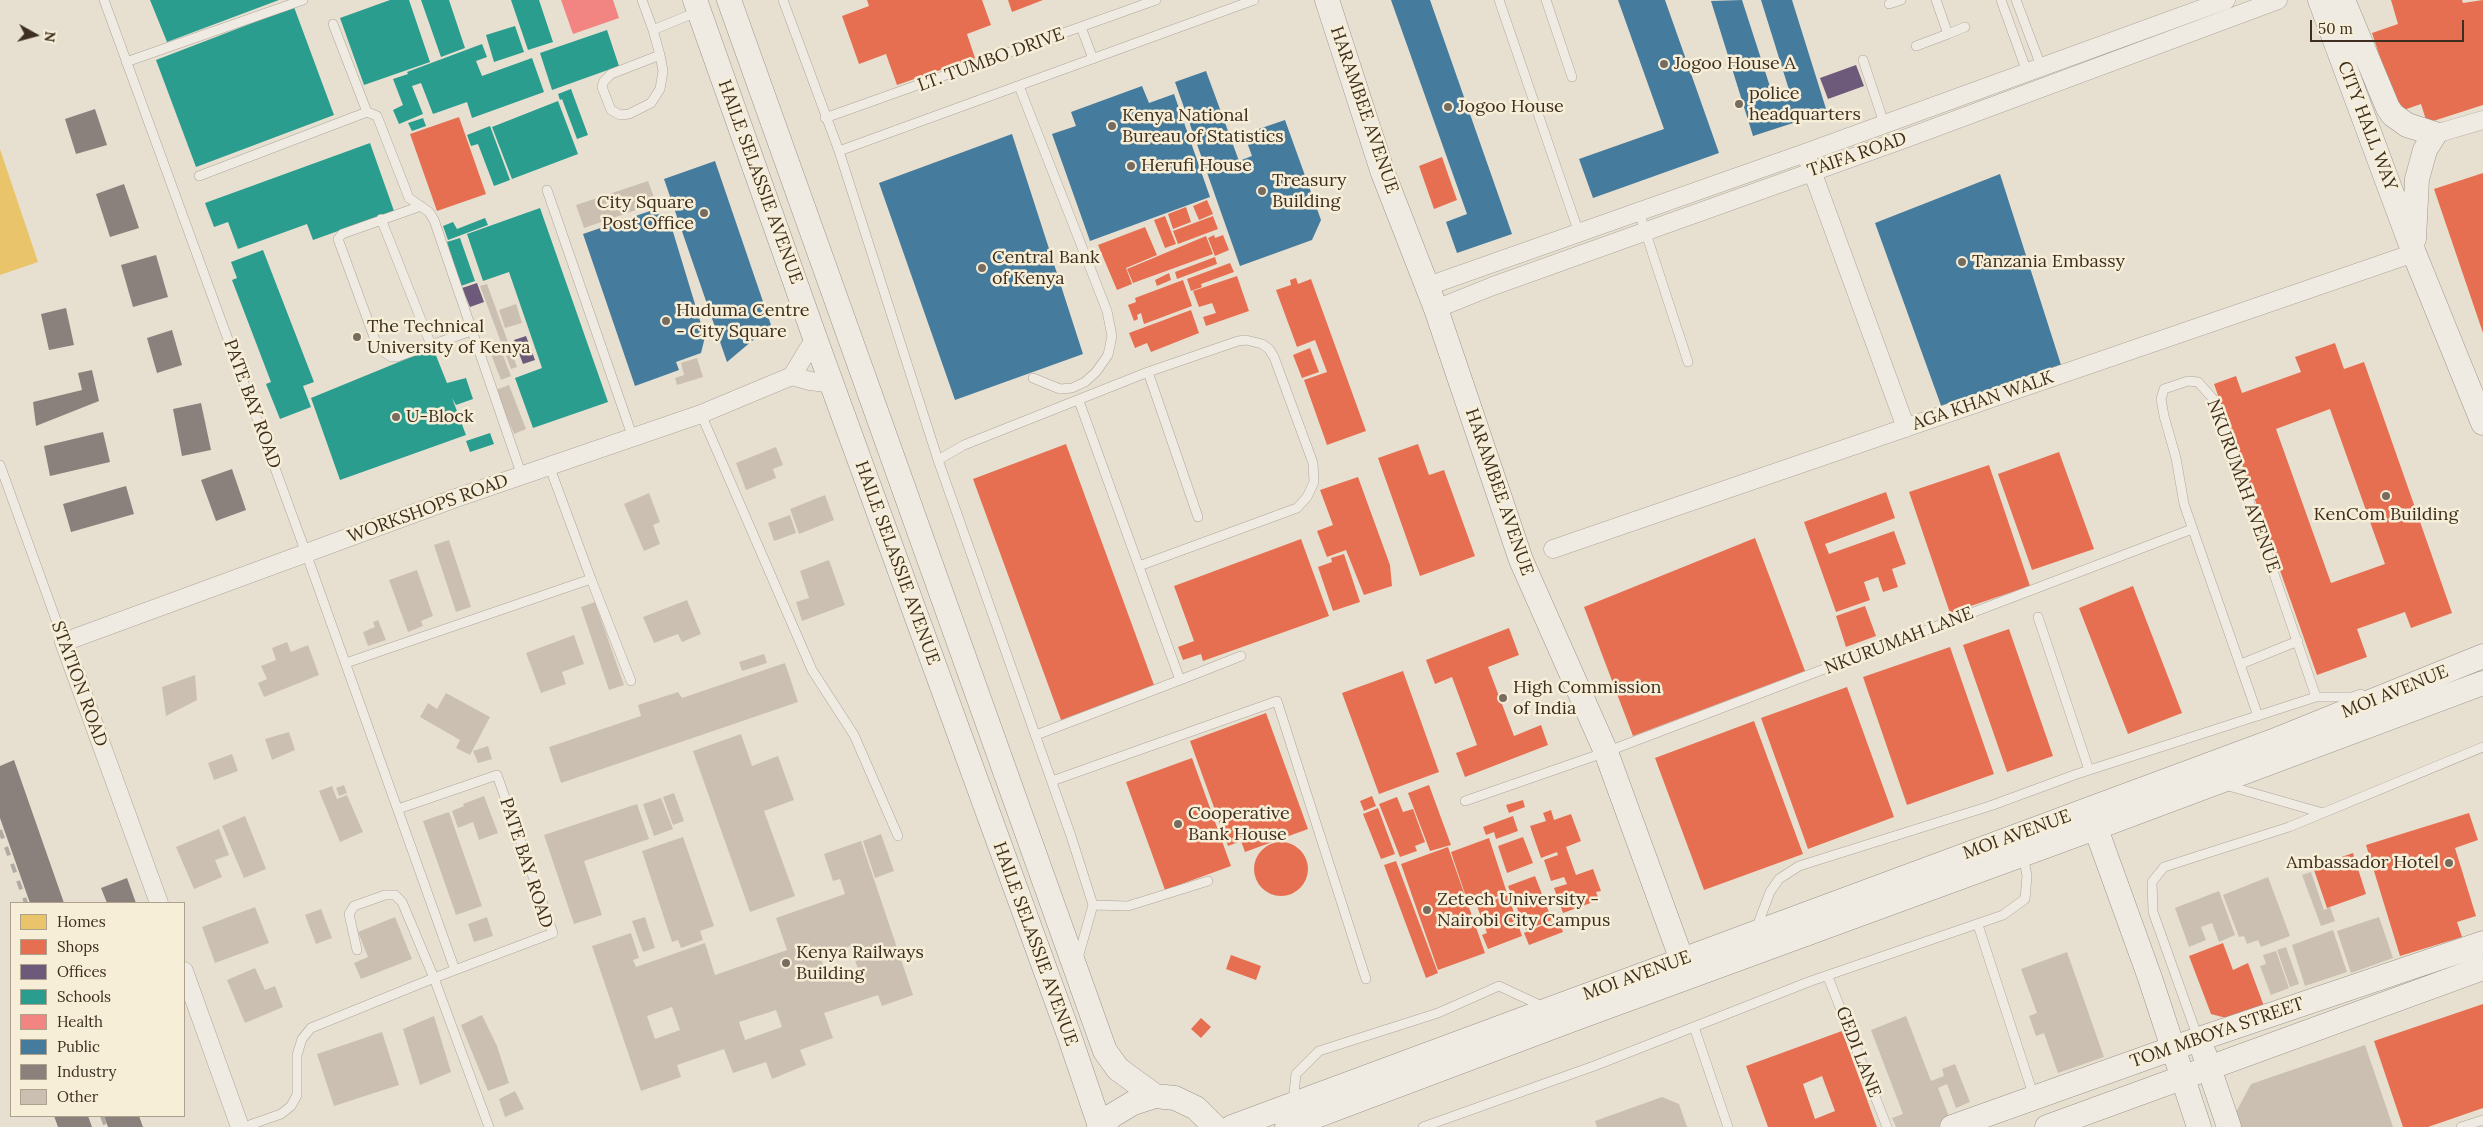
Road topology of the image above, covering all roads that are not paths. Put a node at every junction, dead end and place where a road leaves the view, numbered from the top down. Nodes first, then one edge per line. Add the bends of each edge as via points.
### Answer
1 (104, 0) edge
2 (303, 0) edge
3 (642, 0) edge
4 (729, 0) edge
5 (783, 0) edge
6 (1156, 0) edge
7 (1254, 0) edge
8 (1326, 0) edge
9 (1499, 0) edge
10 (1546, 0) edge
11 (1901, 0) edge
12 (1936, 0) edge
13 (2002, 0) edge
14 (2016, 0) edge
15 (2226, 0) edge
16 (2278, 0) edge
17 (2320, 0) edge
18 (2343, 0) edge
19 (1889, 4) dead end
20 (697, 5) edge
21 (333, 24) dead end
22 (1081, 27) junction
23 (1965, 27) dead end
24 (653, 30) junction
25 (1948, 34) junction
26 (1916, 46) dead end
27 (660, 55) junction
28 (1093, 59) junction
29 (1863, 60) dead end
30 (126, 62) junction
31 (2034, 69) junction
32 (1572, 77) dead end
33 (1019, 86) junction
34 (367, 112) junction
35 (825, 118) junction
36 (2483, 120) edge
37 (1884, 123) junction
38 (2435, 134) junction
39 (839, 151) junction
40 (1805, 153) junction
41 (1812, 171) junction
42 (199, 176) dead end
43 (547, 190) dead end
44 (420, 206) junction
45 (1640, 212) junction
46 (381, 219) junction
47 (1646, 231) junction
48 (1580, 233) junction
49 (2414, 253) junction
50 (1428, 286) junction
51 (1436, 309) junction
52 (472, 332) junction
53 (815, 338) junction
54 (431, 345) junction
55 (1688, 362) dead end
56 (1148, 372) junction
57 (792, 376) junction
58 (1033, 378) dead end
59 (834, 384) junction
60 (1079, 400) junction
61 (701, 414) junction
62 (2483, 423) edge
63 (1906, 428) junction
64 (633, 438) junction
65 (938, 460) junction
66 (0, 465) edge
67 (550, 468) junction
68 (522, 476) junction
69 (1198, 517) dead end
70 (2192, 529) junction
71 (1553, 549) dead end
72 (306, 553) junction
73 (1139, 566) junction
74 (591, 579) junction
75 (2038, 617) dead end
76 (2298, 641) junction
77 (64, 642) junction
78 (1241, 656) dead end
79 (2483, 656) edge
80 (346, 663) junction
81 (2241, 664) junction
82 (1180, 680) junction
83 (631, 681) dead end
84 (2483, 683) edge
85 (2372, 689) dead end
86 (2316, 697) junction
87 (2258, 716) junction
88 (1036, 735) junction
89 (2483, 747) edge
90 (1606, 752) junction
91 (2089, 770) junction
92 (1052, 781) junction
93 (2216, 782) junction
94 (1465, 801) dead end
95 (398, 808) junction
96 (2323, 813) junction
97 (2092, 818) junction
98 (898, 836) dead end
99 (2022, 855) junction
100 (1208, 881) dead end
101 (159, 902) edge
102 (1093, 905) junction
103 (1978, 925) junction
104 (1756, 932) junction
105 (2483, 944) edge
106 (357, 950) dead end
107 (1075, 968) junction
108 (2483, 968) edge
109 (1685, 969) junction
110 (454, 970) junction
111 (185, 974) edge
112 (1828, 977) junction
113 (434, 978) junction
114 (1366, 978) dead end
115 (2371, 981) junction
116 (2380, 1007) junction
117 (1548, 1009) junction
118 (1694, 1027) junction
119 (2199, 1039) junction
120 (2172, 1048) junction
121 (2209, 1068) junction
122 (2181, 1077) junction
123 (1155, 1096) junction
124 (2034, 1098) junction
125 (1293, 1104) junction
126 (2483, 1120) edge
127 (242, 1127) edge
128 (489, 1127) edge
129 (1100, 1127) edge
130 (1215, 1127) edge
131 (1232, 1127) edge
132 (1287, 1127) edge
133 (1423, 1127) edge
134 (1728, 1127) edge
135 (1887, 1127) edge
136 (1952, 1127) edge
137 (2047, 1127) edge
138 (2199, 1127) edge
139 (2228, 1127) edge
140 (2461, 1127) edge

1 - 30 lane, PATE BAY ROAD
2 - 30 lane
3 - 24 lane
4 - 107 main road, HAILE SELASSIE AVENUE
5 - 35 lane
6 - 22 lane, LT. TUMBO DRIVE
7 - 28 lane, LT. TUMBO DRIVE
8 - 50 main road, HARAMBEE AVENUE via 1383,172
9 - 48 lane
10 - 32 lane
11 - 19 lane
12 - 25 lane
13 - 31 lane
14 - 31 lane
15 - 31 street, TAIFA ROAD
16 - 41 street, TAIFA ROAD
17 - 49 main road, CITY HALL WAY
18 - 38 main road, CITY HALL WAY via 2388,108 2407,125
20 - 24 lane
20 - 53 main road, HAILE SELASSIE AVENUE
21 - 34 lane
22 - 28 lane
22 - 35 lane, LT. TUMBO DRIVE
23 - 25 lane
24 - 27 lane
25 - 26 lane
27 - 27 lane via 611,74 604,81 602,87 611,110 620,115 629,114 651,103 660,89 663,71
28 - 33 lane, LT. TUMBO DRIVE
29 - 37 lane
30 - 72 lane, PATE BAY ROAD
31 - 37 street, TAIFA ROAD
33 - 39 lane, LT. TUMBO DRIVE
33 - 58 lane, LT. TUMBO DRIVE via 1107,311 1112,336 1108,355 1085,382 1060,389
34 - 42 lane
34 - 44 lane via 377,116 408,198
35 - 39 lane
36 - 38 street
37 - 40 street, TAIFA ROAD
38 - 49 main road, CITY HALL WAY via 2425,150 2416,178
39 - 65 lane
40 - 41 street
40 - 45 street, TAIFA ROAD
41 - 47 street, TAIFA ROAD
41 - 63 street
43 - 64 lane
44 - 46 lane
44 - 52 lane via 434,220
45 - 47 lane
45 - 48 street, TAIFA ROAD
46 - 54 lane
46 - 54 lane via 342,234 338,239 378,348 391,358
47 - 51 street, TAIFA ROAD
47 - 55 lane
48 - 50 street, TAIFA ROAD
49 - 62 main road, CITY HALL WAY
49 - 63 street, AGA KHAN WALK
50 - 51 main road, HARAMBEE AVENUE
51 - 90 main road, HARAMBEE AVENUE via 1521,560
52 - 54 lane
52 - 68 lane
53 - 57 street
53 - 59 main road, HAILE SELASSIE AVENUE
56 - 60 lane
56 - 69 lane
56 - 73 lane via 1238,341 1262,344 1274,358 1313,463 1314,482 1308,497 1297,508
57 - 59 street
57 - 61 street, WORKSHOPS ROAD
59 - 129 main road, HAILE SELASSIE AVENUE
60 - 65 lane via 964,445
60 - 73 lane
61 - 64 street, WORKSHOPS ROAD
61 - 98 lane via 812,670 854,735
63 - 71 street, AGA KHAN WALK
64 - 67 street, WORKSHOPS ROAD
65 - 88 lane
66 - 77 lane, STATION ROAD
67 - 68 street, WORKSHOPS ROAD
67 - 74 lane
68 - 72 street, WORKSHOPS ROAD
70 - 76 lane, NKURUMAH AVENUE via 2161,399 2164,389 2188,381 2198,382 2215,401
70 - 81 lane, NKURUMAH AVENUE
70 - 90 lane, NKURUMAH LANE
72 - 77 street, WORKSHOPS ROAD
72 - 80 lane, PATE BAY ROAD
73 - 82 lane
74 - 80 lane
74 - 83 lane
75 - 91 lane
76 - 81 lane
76 - 86 lane, NKURUMAH AVENUE
77 - 101 street, STATION ROAD
78 - 82 lane
79 - 97 main road, MOI AVENUE via 2413,679
80 - 95 lane, PATE BAY ROAD
81 - 87 lane, NKURUMAH AVENUE
82 - 88 lane
84 - 93 main road, MOI AVENUE
85 - 86 lane via 2352,697
86 - 87 lane
87 - 91 lane
88 - 92 lane
89 - 96 lane
90 - 94 lane, NKURUMAH LANE
90 - 109 main road, HARAMBEE AVENUE
91 - 104 lane via 1990,806 1791,870 1779,878 1770,892
92 - 102 lane
92 - 114 lane via 1277,701
93 - 96 lane
93 - 97 main road, MOI AVENUE
95 - 110 lane, PATE BAY ROAD
95 - 110 lane, PATE BAY ROAD via 497,775 553,933
96 - 119 lane via 2164,867 2152,882 2154,912
97 - 99 main road, MOI AVENUE
97 - 104 main road, MOI AVENUE
97 - 120 main road
99 - 103 lane, MOI AVENUE via 2027,876 2025,900 2003,915
99 - 109 main road, MOI AVENUE
100 - 102 lane via 1128,906
102 - 107 lane, HAILE SELASSIE AVENUE
103 - 112 lane, MOI AVENUE
103 - 124 lane
104 - 109 main road, MOI AVENUE
105 - 115 main road, TOM MBOYA STREET
106 - 113 lane via 349,914 354,906 395,895 402,902
107 - 123 main road, HAILE SELASSIE AVENUE via 1105,1051 1118,1069
108 - 116 main road, TOM MBOYA STREET
109 - 117 main road, MOI AVENUE
109 - 132 main road, MOI AVENUE
110 - 113 lane
111 - 127 street
112 - 118 lane, MOI AVENUE
112 - 135 lane, GEDI LANE
113 - 127 lane via 311,1028 302,1039 297,1054 297,1095 291,1106 281,1114
113 - 128 lane
115 - 116 main road
115 - 119 main road, TOM MBOYA STREET
116 - 121 main road, TOM MBOYA STREET
117 - 125 main road, MOI AVENUE
117 - 125 lane via 1500,986 1438,1013 1319,1052 1296,1074
118 - 133 lane, MOI AVENUE
118 - 134 lane
119 - 120 main road, TOM MBOYA STREET
119 - 121 main road
120 - 122 main road
120 - 124 main road, TOM MBOYA STREET
121 - 122 main road, TOM MBOYA STREET
121 - 139 main road
122 - 137 main road, TOM MBOYA STREET
122 - 138 main road
123 - 129 main road, HAILE SELASSIE AVENUE via 1133,1103
123 - 130 main road, HAILE SELASSIE AVENUE via 1175,1098 1196,1108
124 - 136 main road, TOM MBOYA STREET
125 - 131 main road, MOI AVENUE
126 - 140 lane

